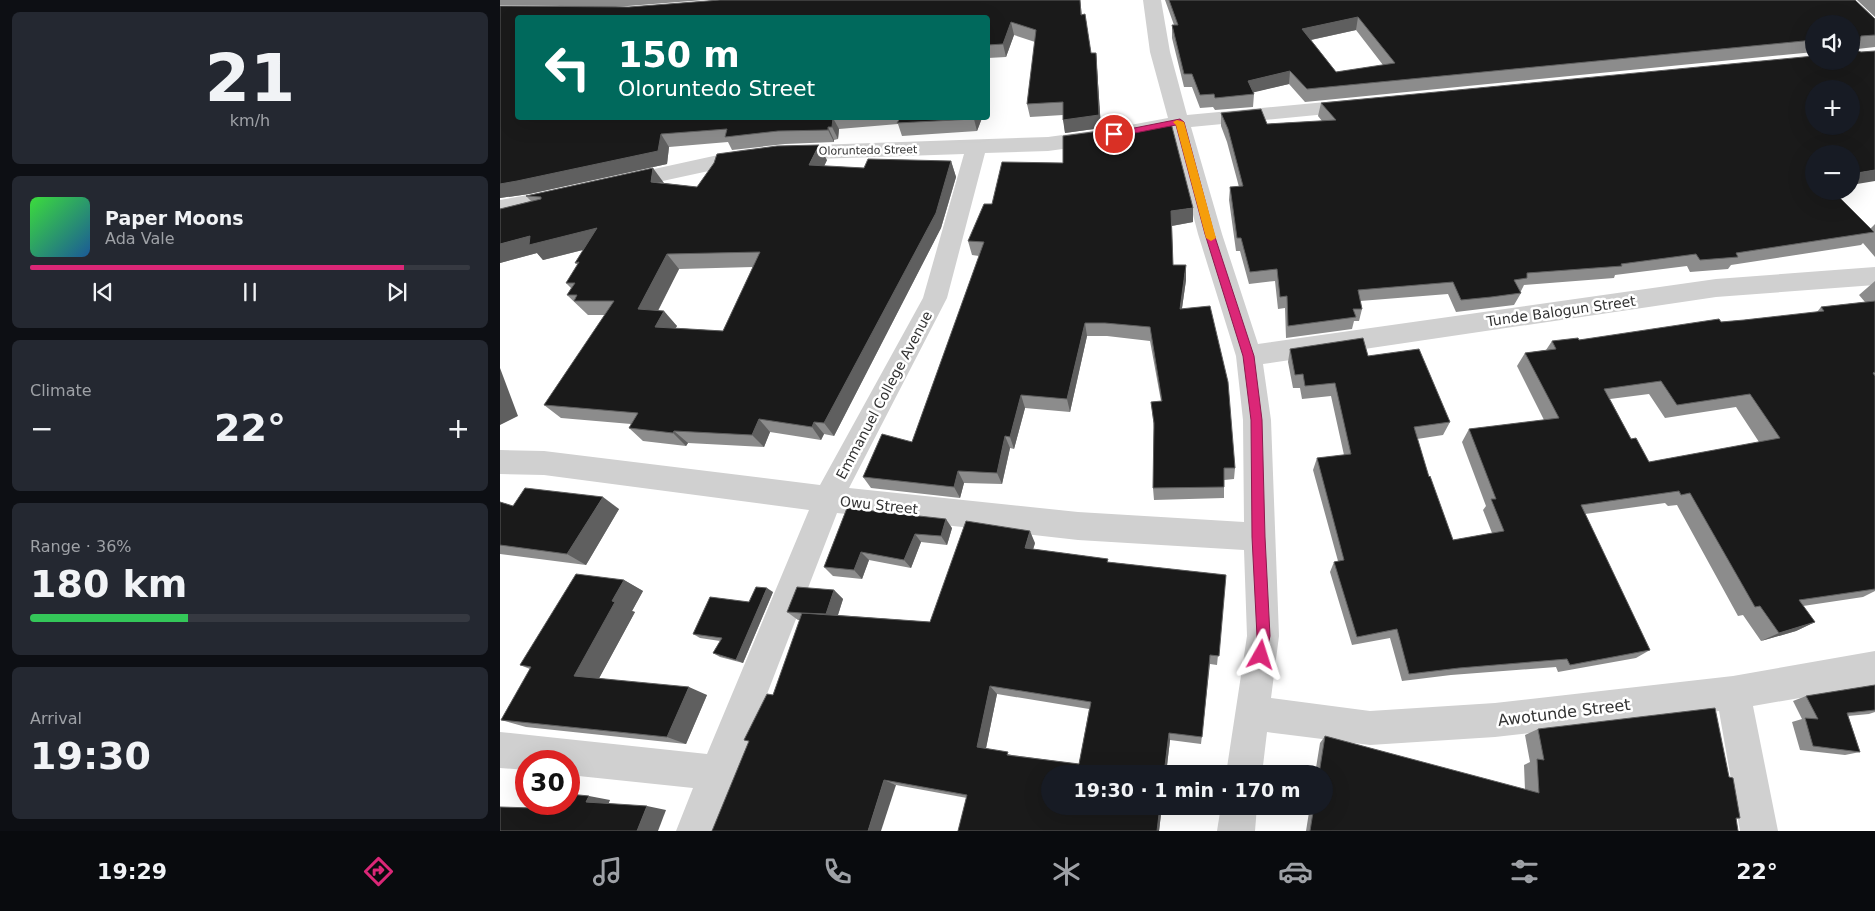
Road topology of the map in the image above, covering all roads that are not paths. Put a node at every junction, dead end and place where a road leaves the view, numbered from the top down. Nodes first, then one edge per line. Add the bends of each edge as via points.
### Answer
1 (1152, 0) edge
2 (1375, 104) edge
3 (1180, 122) junction
4 (976, 148) junction
5 (603, 187) edge
6 (566, 195) edge
7 (500, 208) edge
8 (1875, 276) edge
9 (1249, 356) junction
10 (500, 462) edge
11 (828, 499) junction
12 (1259, 537) junction
13 (1875, 668) edge
14 (1733, 693) junction
15 (1252, 713) junction
16 (500, 750) edge
17 (1245, 765) edge
18 (717, 774) junction
19 (1238, 815) edge
20 (695, 831) edge
21 (1236, 831) edge
22 (1759, 831) edge

1 - 3 street via 1160,52
2 - 3 street, Oloruntedo Street
3 - 4 street, Oloruntedo Street via 1048,144
3 - 9 street via 1210,234
4 - 5 street, Oloruntedo Street via 741,157
4 - 11 street, Emmanuel College Avenue via 935,298
6 - 7 street
8 - 9 street, Tunde Balogun Street via 1716,288
9 - 12 street via 1257,420
10 - 11 street, Owu Street via 544,463
11 - 12 street, Owu Street via 1078,526
11 - 18 street, Emmanuel College Avenue
12 - 15 street via 1263,636
13 - 14 street, Awotunde Street
14 - 15 street, Awotunde Street via 1495,720 1370,728
14 - 22 street
15 - 17 street
16 - 18 street
18 - 20 street, Emmanuel College Avenue
19 - 21 street

